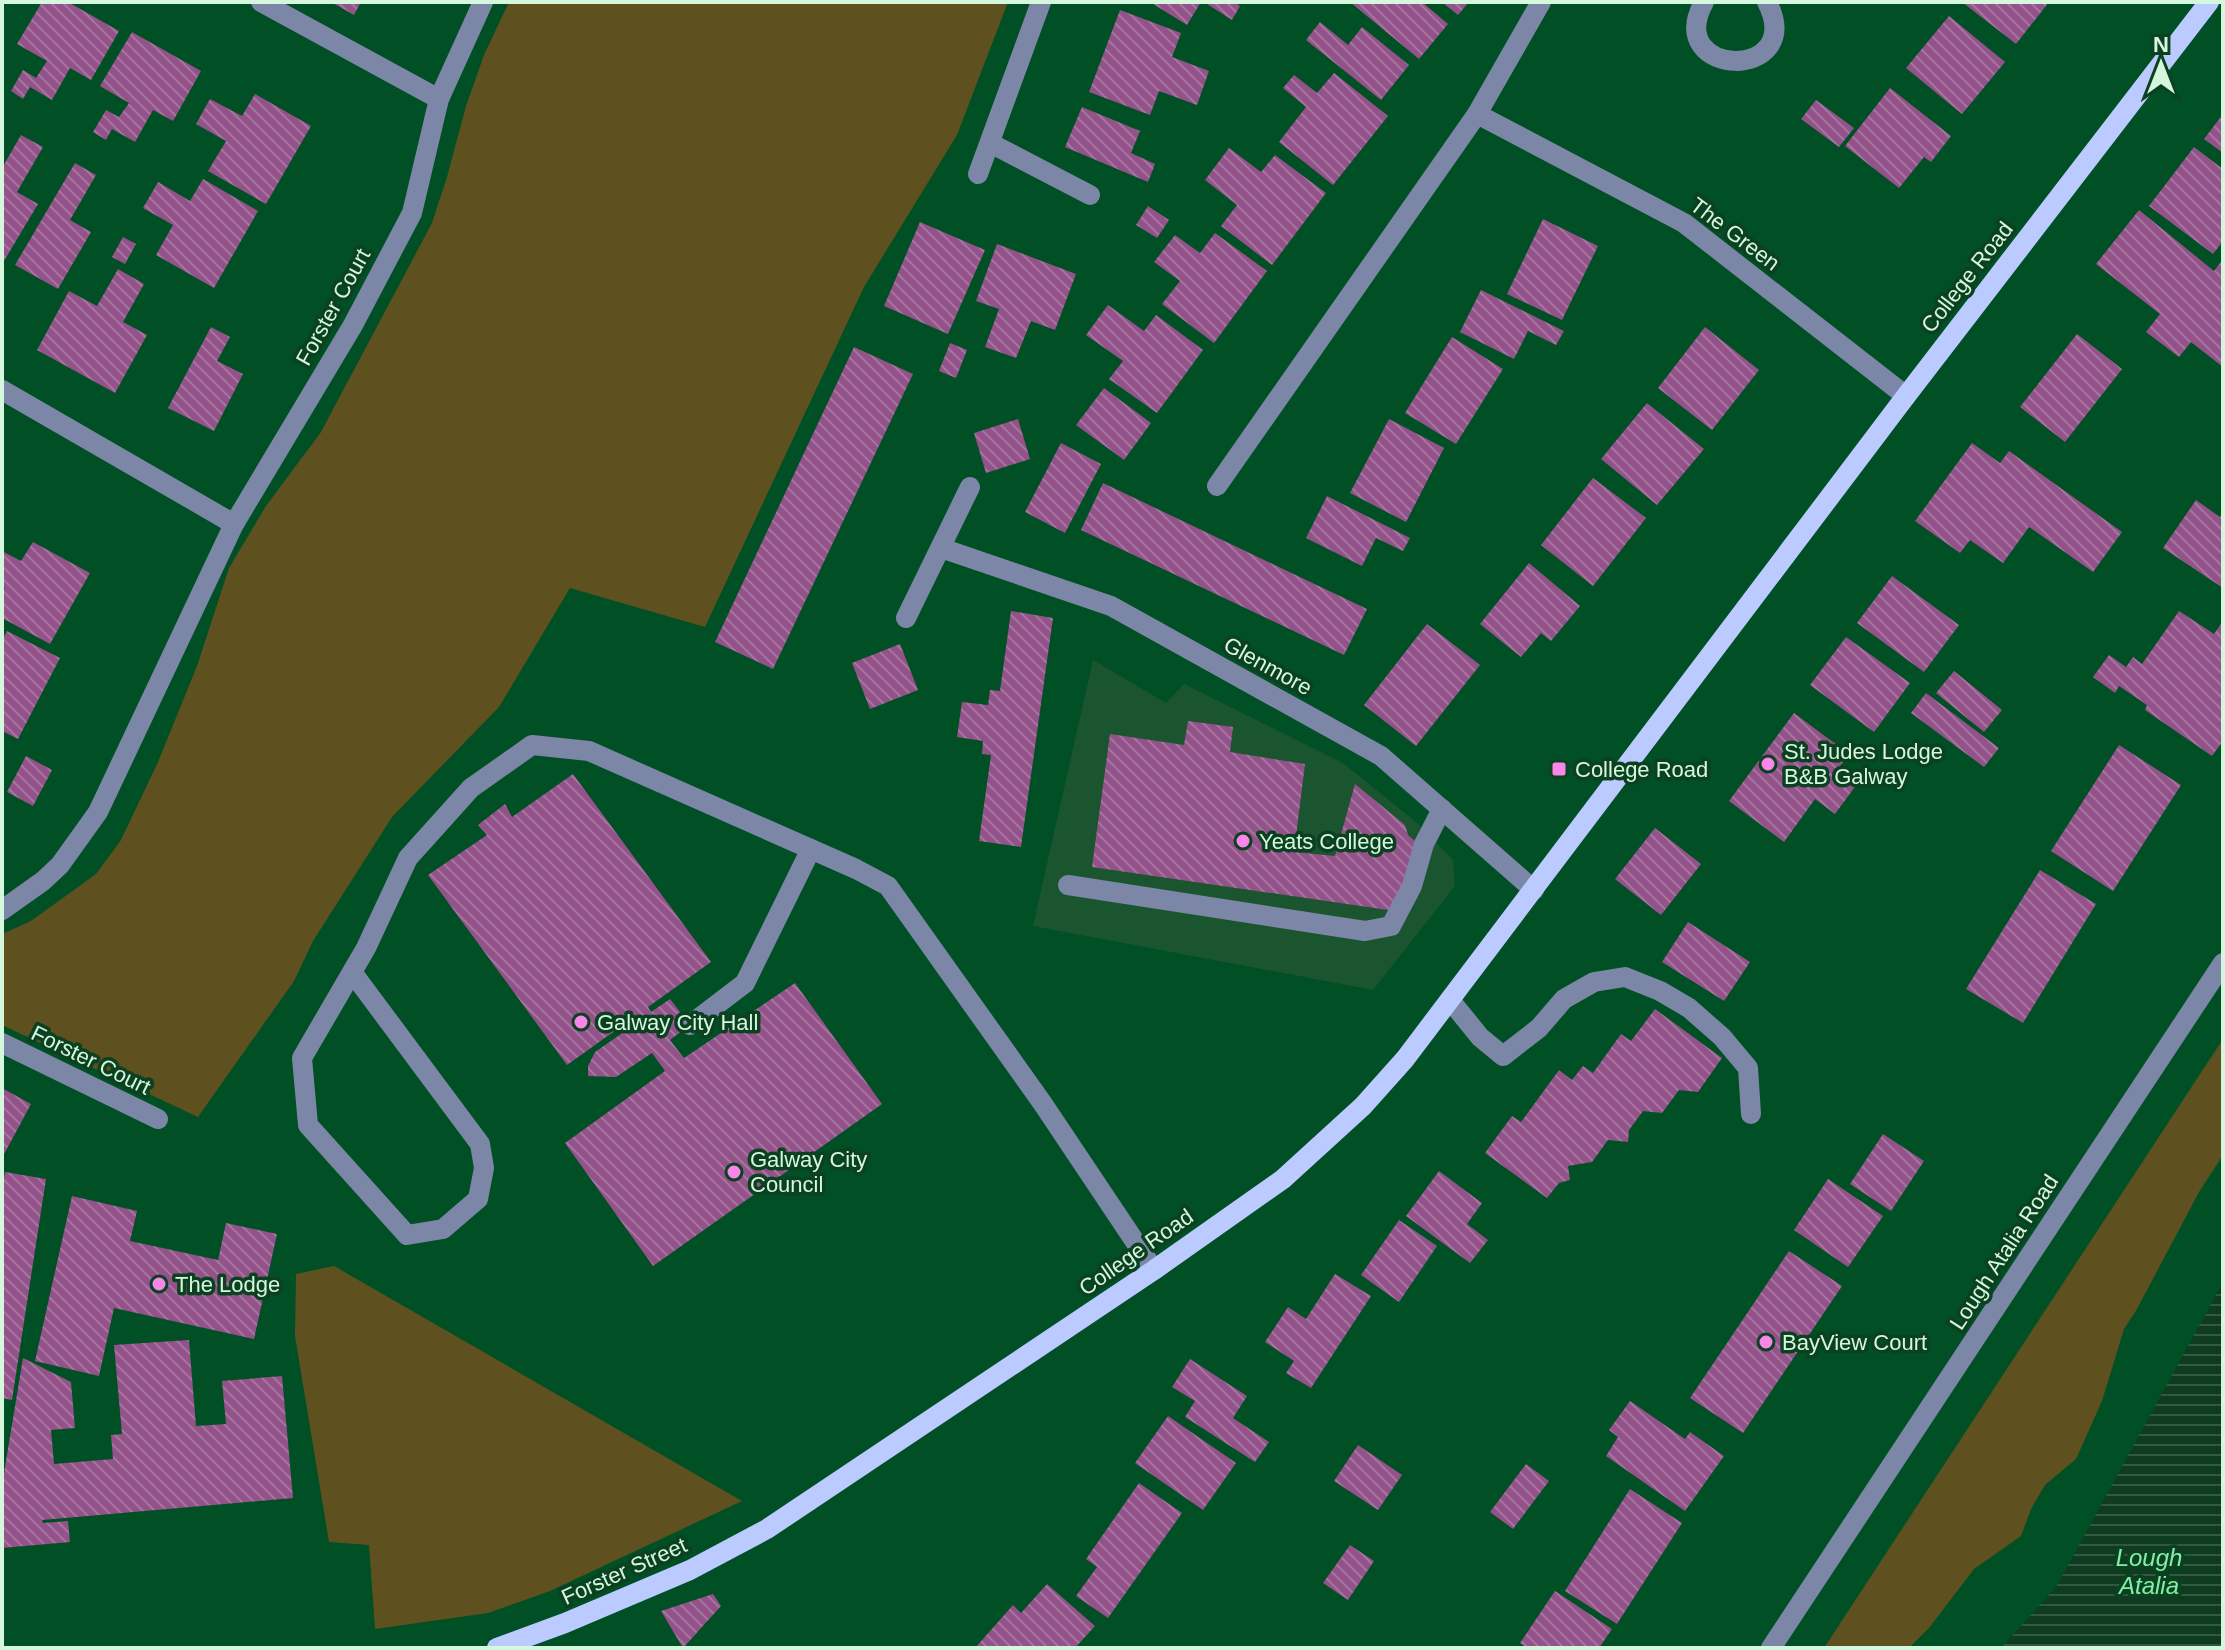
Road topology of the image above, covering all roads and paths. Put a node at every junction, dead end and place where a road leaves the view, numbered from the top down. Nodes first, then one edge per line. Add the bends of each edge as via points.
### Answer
1 (261, 2) edge
2 (483, 2) edge
3 (1041, 2) edge
4 (1541, 2) edge
5 (1704, 2) edge
6 (1767, 2) edge
7 (2209, 2) edge
8 (439, 99) junction
9 (1477, 114) junction
10 (990, 143) junction
11 (978, 174) dead end
12 (1090, 195) dead end
13 (2, 390) edge
14 (1906, 396) junction
15 (1217, 486) dead end
16 (970, 487) dead end
17 (234, 524) junction
18 (941, 548) junction
19 (906, 618) dead end
20 (1442, 809) junction
21 (811, 849) junction
22 (1068, 885) dead end
23 (1534, 890) junction
24 (2, 910) edge
25 (2223, 963) edge
26 (352, 972) junction
27 (1450, 1000) junction
28 (690, 1025) dead end
29 (2, 1043) edge
30 (1751, 1114) dead end
31 (158, 1119) dead end
32 (1154, 1270) junction
33 (767, 1529) joint
34 (497, 1648) edge
35 (1771, 1648) edge

1 - 8 street
2 - 8 street, Forster Court
3 - 10 street
4 - 9 street
5 - 6 street via 1697,30 1701,43 1719,60 1732,63 1756,58 1772,38 1773,14
7 - 14 main road, College Road
8 - 17 street, Forster Court via 412,213 353,325
9 - 14 street, The Green via 1684,223
9 - 15 street
10 - 11 street
10 - 12 street
13 - 17 street
14 - 23 main road, College Road
16 - 18 street
17 - 24 street, Forster Court via 98,812 60,865
18 - 19 street
18 - 20 street, Glenmore via 1111,606 1381,756
20 - 22 street via 1391,926 1365,931
20 - 23 street, Glenmore
21 - 26 street via 589,751 532,745 471,788 408,858
21 - 28 street via 745,983
21 - 32 street via 888,886
23 - 27 main road, College Road
25 - 35 street, Lough Atalia Road
26 - 26 street via 302,1058 308,1125 407,1235 443,1229 478,1199 484,1168 480,1144
27 - 30 street via 1503,1056 1539,1028 1564,999 1594,982 1625,977 1689,1008 1722,1037 1748,1068
27 - 32 main road, College Road via 1405,1059 1326,1142 1283,1179
29 - 31 street, Forster Court
32 - 33 main road, College Road
33 - 34 main road, Forster Street via 690,1570

